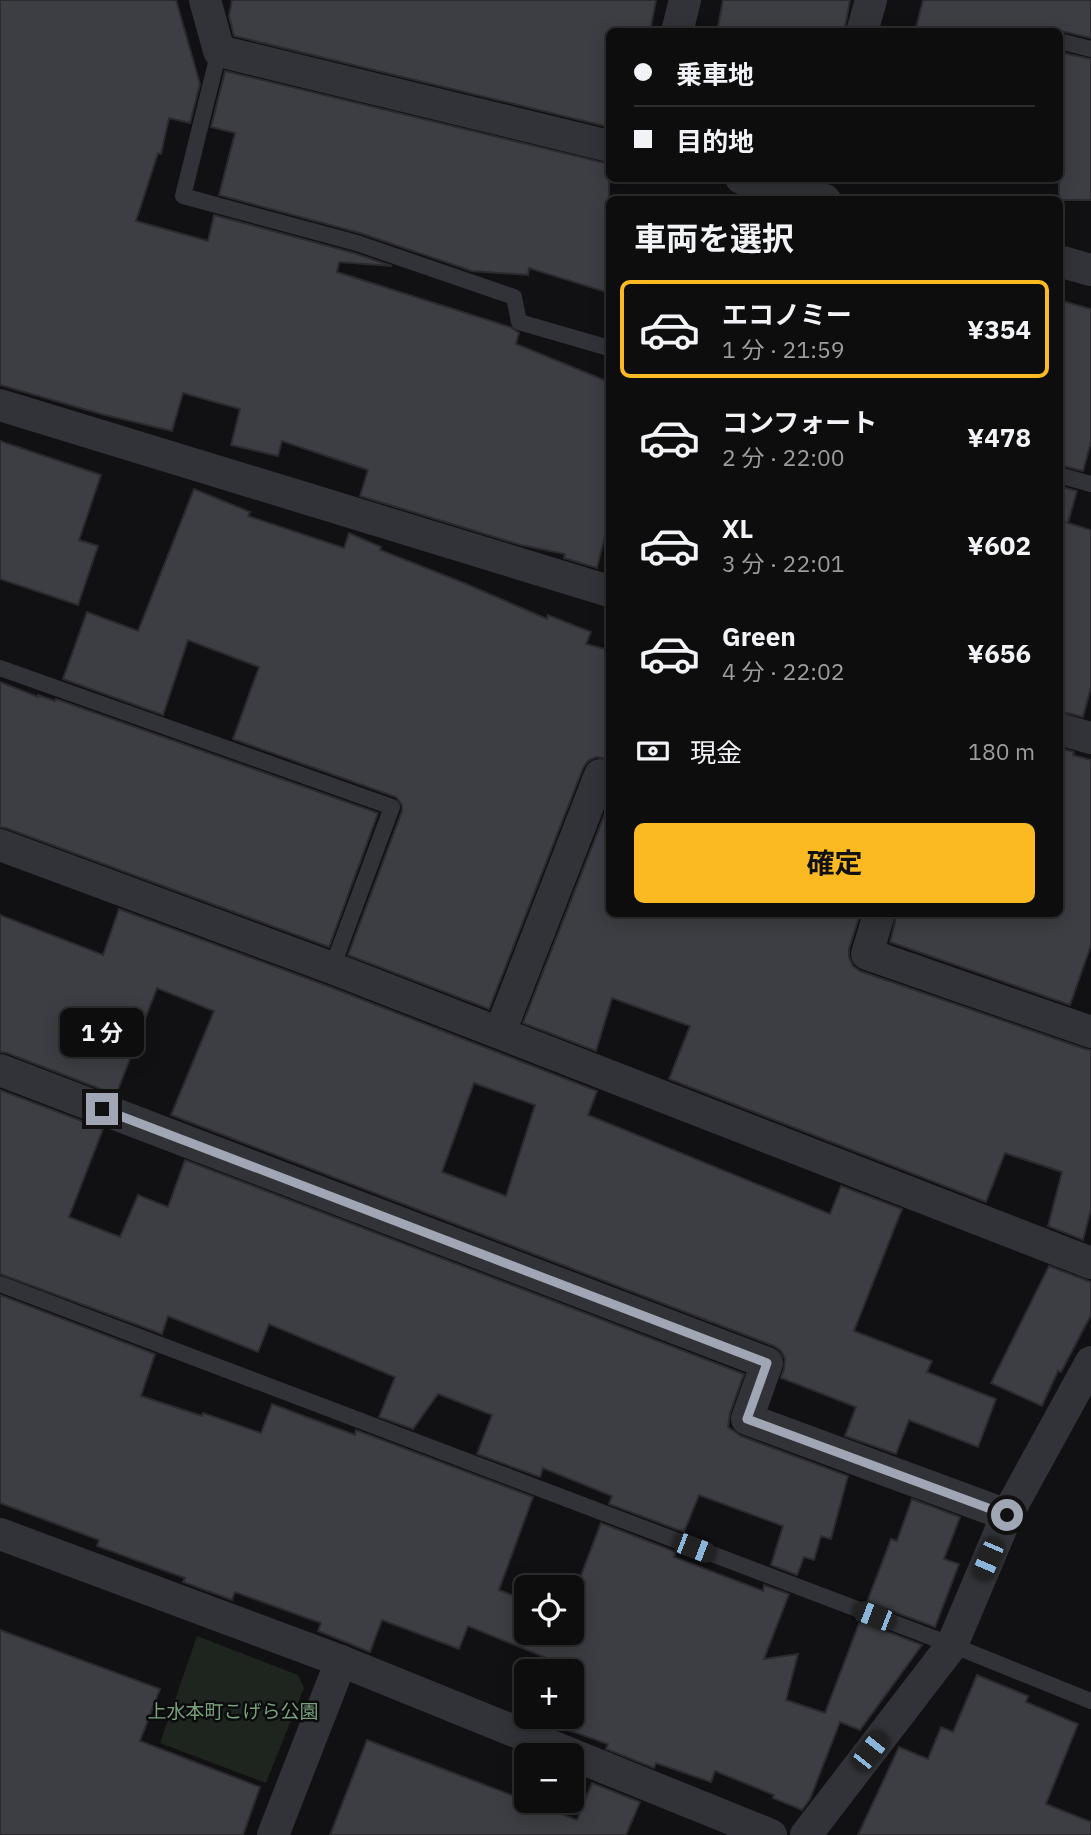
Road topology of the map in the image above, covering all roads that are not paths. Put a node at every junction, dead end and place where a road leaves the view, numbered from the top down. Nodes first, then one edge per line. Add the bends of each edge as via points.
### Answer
1 (205, 0) edge
2 (685, 0) edge
3 (870, 0) edge
4 (678, 28) edge
5 (863, 28) edge
6 (1063, 42) edge
7 (1091, 49) edge
8 (219, 51) junction
9 (606, 145) edge
10 (764, 182) edge
11 (821, 192) edge
12 (1063, 262) edge
13 (1091, 270) edge
14 (606, 347) edge
15 (0, 405) edge
16 (1063, 476) edge
17 (1091, 484) edge
18 (606, 590) edge
19 (0, 668) edge
20 (1063, 730) edge
21 (1091, 738) edge
22 (606, 777) edge
23 (0, 845) edge
24 (878, 917) edge
25 (332, 968) junction
26 (500, 1032) junction
27 (1091, 1032) edge
28 (0, 1070) edge
29 (1091, 1263) edge
30 (0, 1284) edge
31 (1091, 1362) edge
32 (1007, 1515) junction
33 (0, 1534) edge
34 (951, 1646) junction
35 (341, 1661) junction
36 (1091, 1700) edge
37 (273, 1835) edge
38 (771, 1835) edge
39 (806, 1835) edge

1 - 8 street
2 - 4 street
3 - 5 street
6 - 7 lane
8 - 9 street
8 - 14 lane via 183,196 357,243 514,297 519,322
10 - 11 street
12 - 13 street
15 - 18 street
16 - 17 lane
19 - 25 lane via 392,807
20 - 21 street
22 - 26 street via 600,775
23 - 25 street
24 - 27 street via 867,954
25 - 26 street
26 - 29 street
28 - 32 street via 767,1363 747,1419
30 - 34 lane
31 - 32 street
32 - 34 street
33 - 35 street
34 - 36 lane
34 - 39 street
35 - 37 street
35 - 38 street

